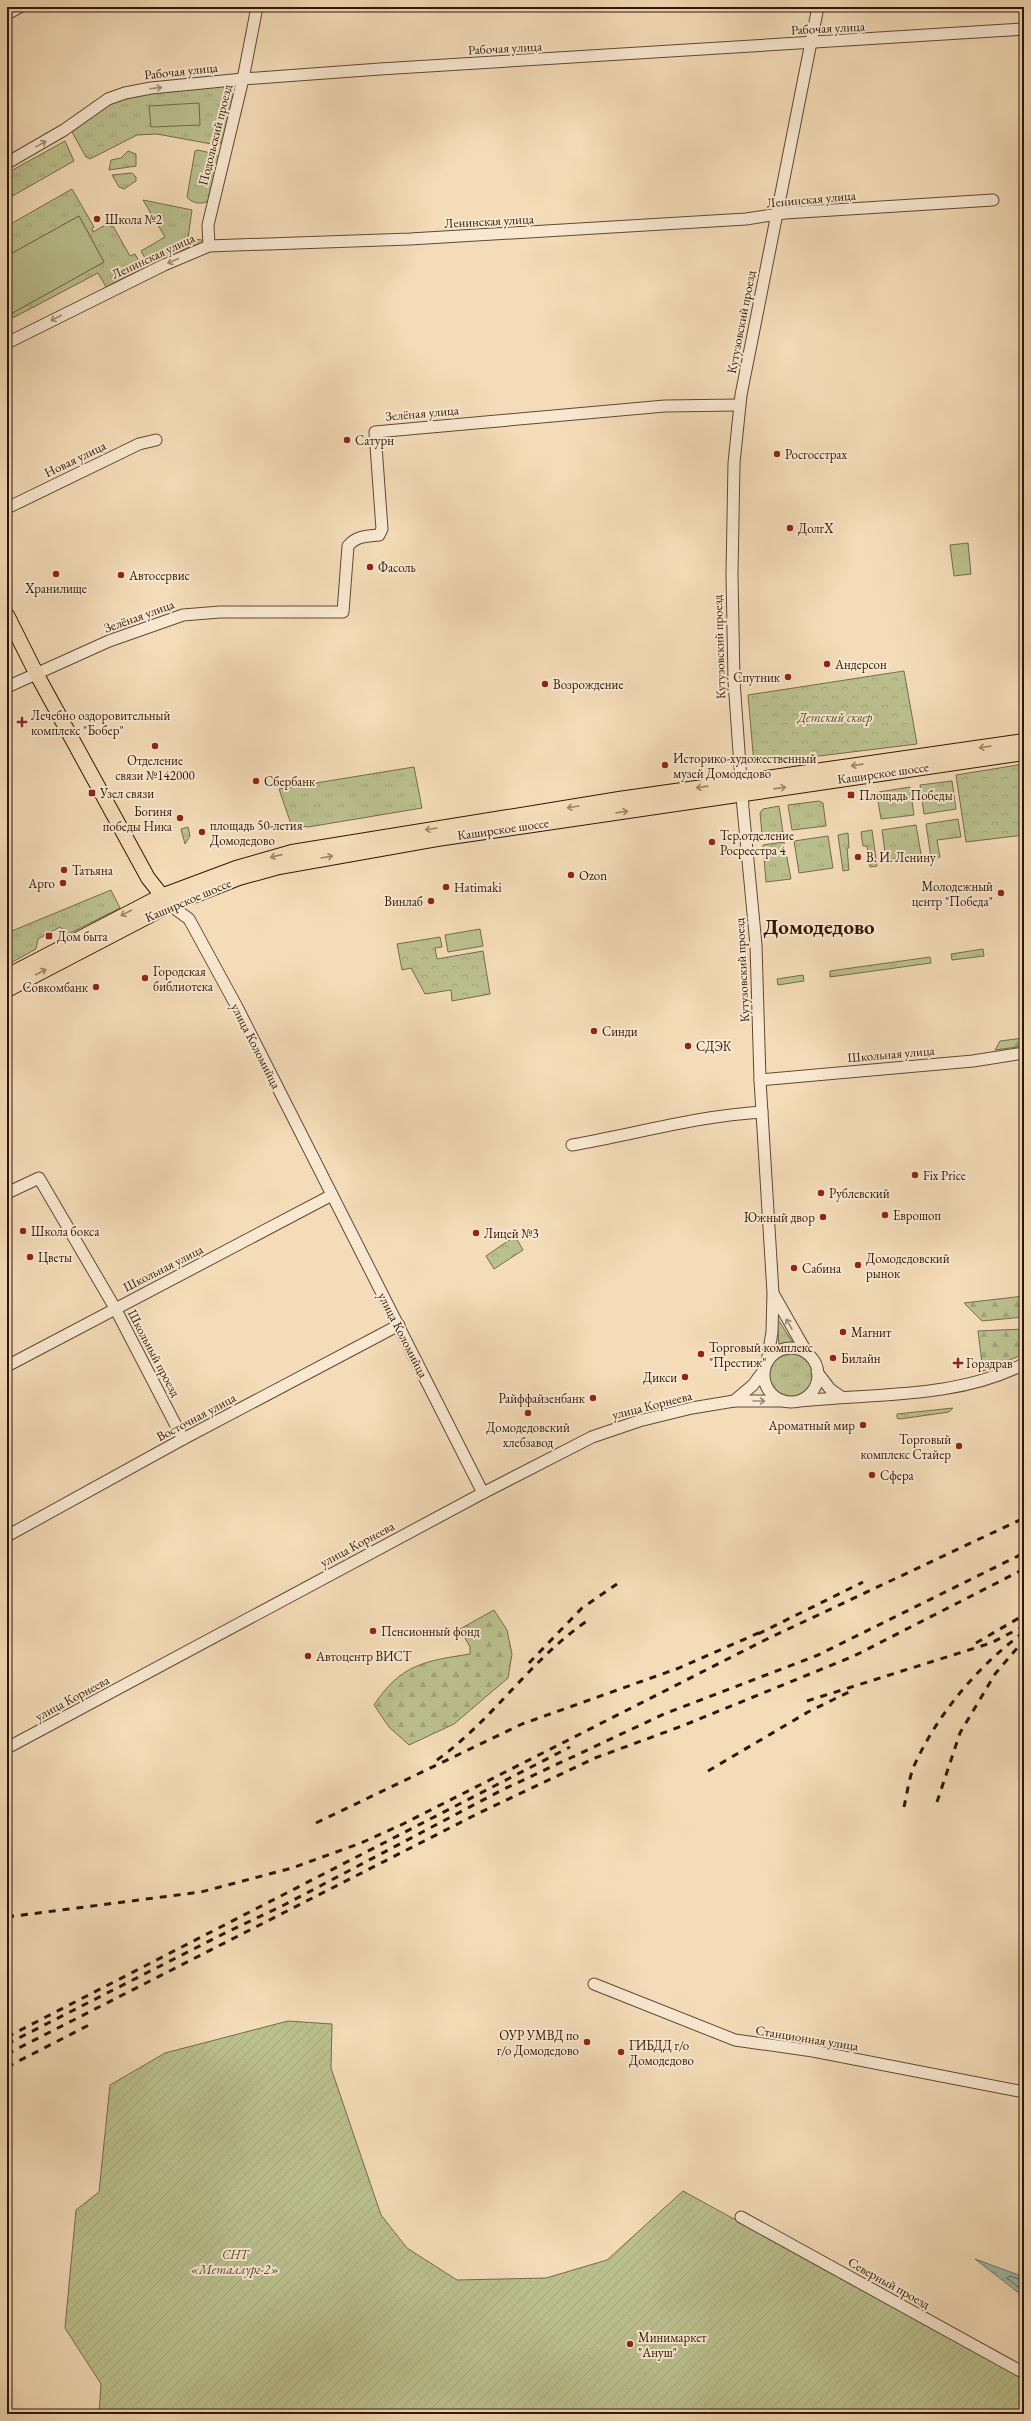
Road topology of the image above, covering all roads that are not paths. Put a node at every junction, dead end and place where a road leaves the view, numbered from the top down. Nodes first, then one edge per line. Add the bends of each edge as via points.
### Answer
1 (20, 7) edge
2 (257, 7) edge
3 (818, 7) edge
4 (7, 14) edge
5 (1024, 29) edge
6 (811, 44) junction
7 (243, 79) junction
8 (7, 163) edge
9 (993, 200) dead end
10 (776, 214) junction
11 (209, 246) junction
12 (7, 343) edge
13 (739, 405) junction
14 (156, 440) dead end
15 (7, 508) edge
16 (7, 615) edge
17 (36, 672) junction
18 (7, 687) edge
19 (1024, 741) edge
20 (1024, 753) edge
21 (741, 788) junction
22 (165, 901) junction
23 (7, 976) edge
24 (7, 990) edge
25 (1024, 1053) edge
26 (760, 1080) junction
27 (762, 1112) junction
28 (572, 1145) dead end
29 (7, 1193) edge
30 (332, 1195) junction
31 (773, 1293) junction
32 (115, 1308) junction
33 (399, 1325) junction
34 (807, 1354) junction
35 (1024, 1364) edge
36 (7, 1366) edge
37 (766, 1366) junction
38 (817, 1372) junction
39 (840, 1396) junction
40 (800, 1400) junction
41 (734, 1401) junction
42 (784, 1401) junction
43 (183, 1439) junction
44 (483, 1493) junction
45 (7, 1536) edge
46 (7, 1748) edge
47 (594, 1984) dead end
48 (1024, 2092) edge
49 (741, 2217) dead end
50 (1024, 2373) edge

1 - 4 street
2 - 7 street, Подольский проезд
3 - 6 street, Кутузовский проезд
5 - 6 street, Рабочая улица
6 - 7 street, Рабочая улица
6 - 10 street, Кутузовский проезд
8 -> 7 street, Рабочая улица via 119,94 151,88
7 - 11 street, Подольский проезд via 208,225
9 - 10 street, Ленинская улица
10 - 11 street, Ленинская улица via 746,219 410,240
10 - 13 street, Кутузовский проезд
11 -> 12 street, Ленинская улица via 164,265
13 - 17 street, Зелёная улица via 664,406 375,432 382,529 379,535 364,536 352,541 348,546 343,612 220,612 182,615 109,641
13 - 21 street, Кутузовский проезд via 734,463 732,582
14 - 15 street, Новая улица via 139,444
16 - 17 main road, улица Коломийца
17 - 18 street, Зелёная улица
17 - 22 main road, улица Коломийца via 148,878
19 -> 21 main road, Каширское шоссе
21 -> 20 main road, Каширское шоссе
21 - 22 main road, Каширское шоссе via 320,858 251,874
21 - 26 street, Кутузовский проезд via 756,945
22 -> 23 main road, Каширское шоссе
24 -> 22 main road, Каширское шоссе
22 - 30 street, улица Коломийца via 188,919 237,1007
25 - 26 street, Школьная улица via 973,1061
26 - 27 street, Кутузовский проезд
27 - 28 street via 677,1122
27 - 31 street, Кутузовский проезд
29 - 32 street, Школьный проезд via 39,1178
30 - 32 street, Школьная улица
30 - 33 street, улица Коломийца
34 -> 31 street
31 - 37 street, Кутузовский проезд via 772,1332
32 - 36 street, Школьная улица
32 - 43 street, Школьный проезд
33 - 43 street, Восточная улица
33 - 44 street, улица Коломийца
34 - 37 street via 800,1350 785,1349 772,1356
34 - 38 street via 816,1365
35 - 39 street via 993,1378 958,1386
37 - 41 street via 753,1385
37 - 42 street via 767,1388
38 - 39 street via 830,1389
38 - 40 street via 814,1388
39 - 40 street
40 - 42 street
41 -> 42 street, улица Корнеева
41 - 44 street, улица Корнеева via 648,1418 601,1433
43 - 45 street, Восточная улица
44 - 46 street, улица Корнеева
47 - 48 street, Станционная улица via 735,2040 813,2051
49 - 50 street, Северный проезд

